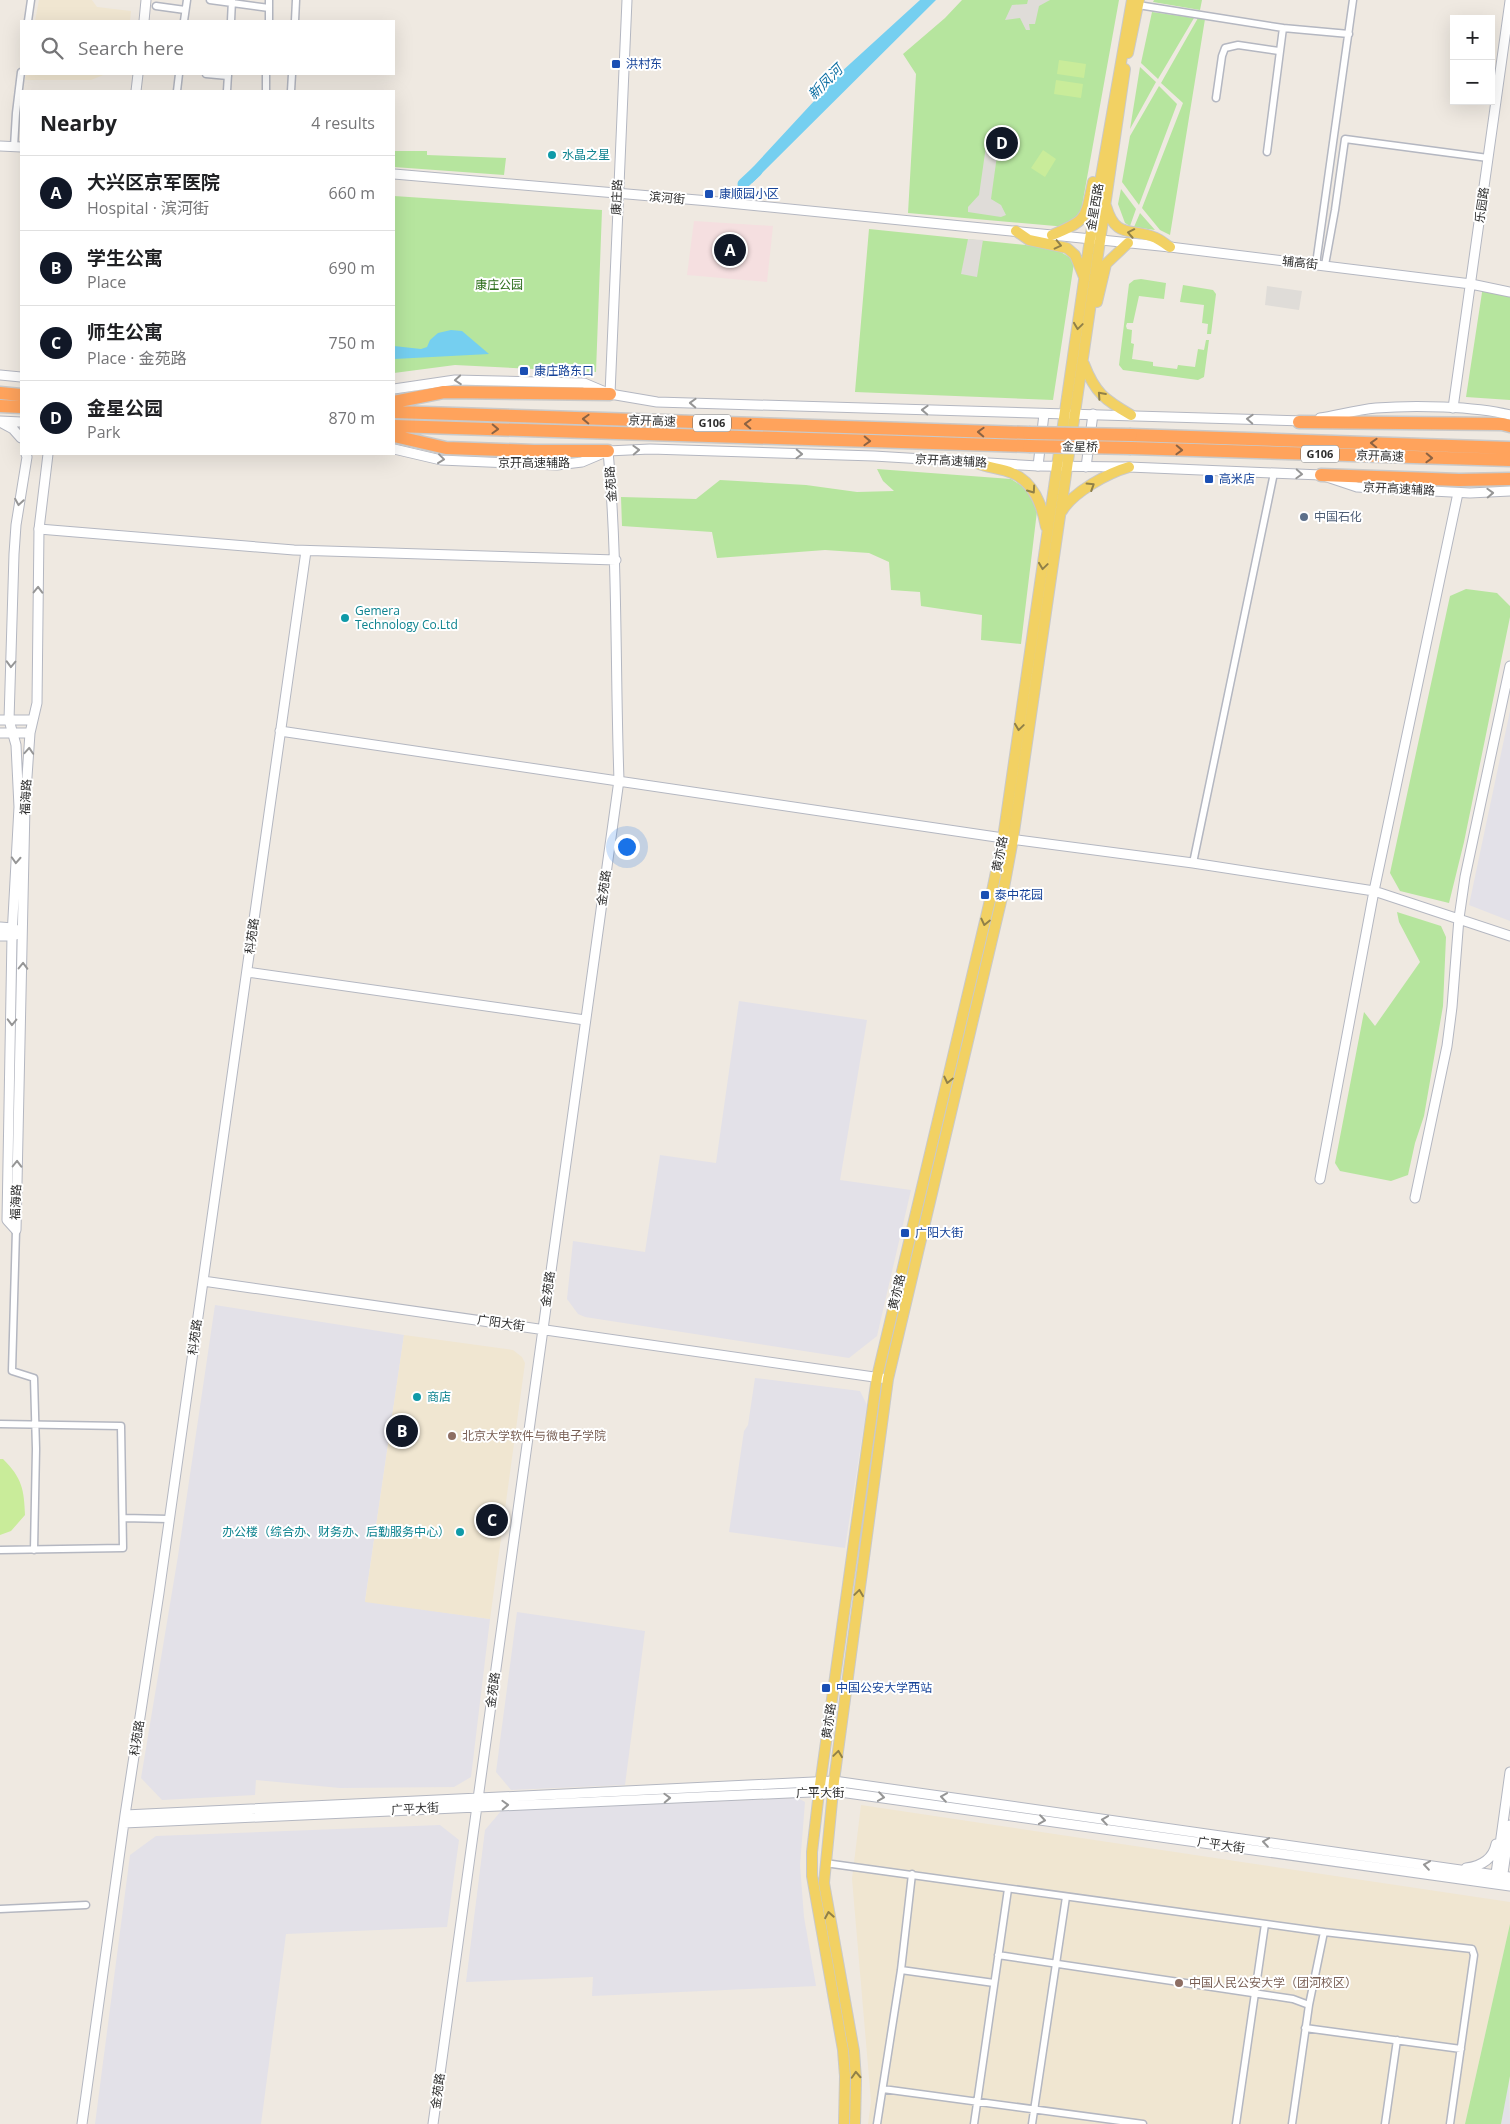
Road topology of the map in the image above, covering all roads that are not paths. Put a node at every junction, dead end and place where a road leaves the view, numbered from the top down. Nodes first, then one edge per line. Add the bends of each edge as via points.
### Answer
1 (31, 0) edge
2 (146, 0) edge
3 (188, 0) edge
4 (210, 0) edge
5 (270, 0) edge
6 (296, 0) edge
7 (627, 0) edge
8 (1353, 0) edge
9 (1510, 1) edge
10 (232, 2) edge
11 (1136, 2) edge
12 (156, 6) dead end
13 (269, 8) junction
14 (186, 10) junction
15 (28, 20) edge
16 (144, 20) edge
17 (184, 20) edge
18 (231, 20) edge
19 (269, 20) edge
20 (294, 20) edge
21 (1283, 28) junction
22 (1349, 34) junction
23 (1279, 51) junction
24 (21, 75) edge
25 (138, 75) edge
26 (179, 75) edge
27 (228, 75) edge
28 (266, 75) edge
29 (292, 75) edge
30 (136, 90) edge
31 (177, 90) edge
32 (228, 90) edge
33 (266, 90) edge
34 (291, 90) edge
35 (1216, 98) dead end
36 (0, 146) edge
37 (18, 147) edge
38 (1266, 152) dead end
39 (1488, 158) junction
40 (1102, 164) junction
41 (395, 174) edge
42 (617, 193) junction
43 (1105, 204) junction
44 (1016, 231) junction
45 (1052, 235) junction
46 (1095, 240) junction
47 (1128, 243) junction
48 (1170, 247) junction
49 (1321, 265) junction
50 (1084, 278) junction
51 (1470, 284) junction
52 (1510, 292) edge
53 (1090, 314) junction
54 (1083, 363) junction
55 (0, 375) edge
56 (20, 377) edge
57 (395, 389) edge
58 (0, 393) edge
59 (610, 394) junction
60 (20, 395) edge
61 (395, 402) edge
62 (0, 406) edge
63 (20, 408) edge
64 (1453, 408) junction
65 (395, 412) edge
66 (1044, 414) junction
67 (1070, 414) junction
68 (1093, 414) junction
69 (1131, 414) junction
70 (1510, 415) edge
71 (0, 421) edge
72 (20, 422) edge
73 (1299, 422) junction
74 (395, 426) edge
75 (1510, 426) edge
76 (1131, 435) joint
77 (395, 436) edge
78 (20, 437) edge
79 (1029, 440) junction
80 (1130, 448) joint
81 (1510, 448) edge
82 (395, 450) edge
83 (608, 451) junction
84 (26, 455) edge
85 (48, 455) edge
86 (1510, 460) edge
87 (974, 462) junction
88 (1038, 466) junction
89 (1063, 466) junction
90 (1086, 467) junction
91 (1129, 467) junction
92 (1274, 473) junction
93 (1321, 475) junction
94 (1510, 478) edge
95 (1510, 491) edge
96 (1458, 493) junction
97 (1061, 514) junction
98 (39, 530) junction
99 (1048, 535) junction
100 (306, 550) junction
101 (616, 560) junction
102 (1510, 666) edge
103 (4, 720) edge
104 (34, 720) junction
105 (280, 731) junction
106 (0, 733) edge
107 (12, 733) junction
108 (30, 733) junction
109 (618, 780) junction
110 (1008, 839) junction
111 (1193, 863) junction
112 (1374, 891) junction
113 (1459, 918) junction
114 (0, 927) edge
115 (13, 932) junction
116 (24, 933) junction
117 (0, 936) edge
118 (1510, 936) edge
119 (247, 972) junction
120 (586, 1020) junction
121 (1320, 1179) dead end
122 (1415, 1198) dead end
123 (16, 1230) junction
124 (203, 1281) junction
125 (543, 1329) junction
126 (877, 1377) junction
127 (888, 1379) junction
128 (0, 1424) edge
129 (35, 1424) junction
130 (123, 1518) junction
131 (169, 1519) junction
132 (0, 1550) edge
133 (34, 1550) junction
134 (1510, 1772) edge
135 (821, 1781) junction
136 (833, 1786) junction
137 (819, 1792) junction
138 (478, 1802) junction
139 (1504, 1813) junction
140 (124, 1819) junction
141 (1510, 1825) edge
142 (1509, 1835) junction
143 (1510, 1846) edge
144 (825, 1863) junction
145 (1454, 1869) junction
146 (912, 1874) junction
147 (1503, 1880) edge
148 (1008, 1889) junction
149 (1066, 1897) junction
150 (86, 1905) dead end
151 (0, 1909) edge
152 (1265, 1924) junction
153 (1324, 1932) junction
154 (998, 1955) junction
155 (1055, 1964) junction
156 (901, 1970) junction
157 (994, 1982) junction
158 (1255, 1994) junction
159 (1309, 2005) junction
160 (1305, 2028) junction
161 (1397, 2040) junction
162 (1461, 2049) junction
163 (883, 2089) junction
164 (977, 2102) junction
165 (1035, 2108) junction
166 (82, 2124) edge
167 (433, 2124) edge
168 (844, 2124) edge
169 (855, 2124) edge
170 (877, 2124) edge
171 (974, 2124) edge
172 (1032, 2124) edge
173 (1143, 2124) edge
174 (1236, 2124) edge
175 (1292, 2124) edge
176 (1385, 2124) edge
177 (1450, 2124) edge

1 - 15 street
2 - 16 street
3 - 14 street
4 - 10 street
5 - 13 street
6 - 20 street
7 - 42 street, 康庄路
8 - 22 street
9 - 39 street, 乐园路
10 - 13 street
10 - 18 street
11 - 21 street
11 - 40 main road, 金星西路
11 - 43 main road, 金星西路
12 - 14 street
13 - 19 street
14 - 17 street
21 - 22 street
21 - 23 street
22 - 49 street
23 - 35 street via 1238,45 1225,48
23 - 38 street
24 - 37 street via 16,113
25 - 30 street
26 - 31 street
27 - 32 street
28 - 33 street
29 - 34 street
36 - 37 street
39 - 49 street via 1345,139 1335,210
39 - 51 street, 乐园路
40 - 45 main road via 1094,177 1086,214 1081,222
40 - 46 main road, 金星西路
41 - 42 street, 滨河街
42 - 44 street, 滨河街
42 - 59 street, 康庄路
43 - 46 main road, 金星西路
48 -> 43 main road via 1156,238 1123,232 1109,218
44 - 45 street, 滨河街
44 -> 50 main road via 1029,240 1067,248 1075,256
45 - 46 street, 滨河街
46 - 47 street, 辅高街
46 - 50 main road, 金星西路
46 - 53 main road, 金星西路
47 - 48 street, 辅高街
47 - 53 main road via 1106,264 1100,298
48 - 49 street, 辅高街
49 - 51 street, 辅高街
50 -> 67 main road, 金星西路
51 - 52 street, 辅高街
51 - 64 street, 乐园路
53 - 54 main road, 金星西路
54 - 67 main road, 金星西路
69 -> 54 main road via 1107,402 1098,393
55 - 56 street
59 -> 57 street via 584,383 474,380
58 - 60 highway
59 - 61 highway via 444,392
66 -> 59 street via 657,402
62 - 63 highway
64 - 70 street
64 - 73 street via 1374,408
79 -> 65 highway, 京开高速 / G106
66 - 67 street
66 - 88 street
67 - 68 street
67 - 89 main road
68 - 69 street
68 - 90 street
73 -> 69 street
71 - 72 street
71 - 78 street
73 - 75 highway
74 -> 79 highway, 京开高速 / G106
76 - 79 highway, 金星桥 / G106, bridge
81 -> 76 highway, 京开高速 / G106
77 - 83 highway via 446,448
79 - 80 highway, 金星桥 / G106, bridge
80 -> 86 highway, 京开高速 / G106
82 -> 83 street, 京开高速辅路 via 441,460 557,465 582,462
83 -> 87 street, 京开高速辅路 via 650,449
83 - 101 street, 金苑路
84 -> 103 street, 福海路 via 16,525
85 - 98 street, 福海路
87 - 88 street, 京开高速辅路
87 -> 99 main road via 985,468 1011,472 1028,483 1040,502
88 - 89 street, 京开高速辅路
89 - 90 street, 京开高速辅路
89 - 97 main road, 黄亦路
89 - 99 main road, 黄亦路
90 - 91 street, 京开高速辅路
91 - 92 street, 京开高速辅路
97 -> 91 main road via 1067,503 1078,494 1115,471
92 -> 93 street, 京开高速辅路
92 - 111 street
93 - 94 highway via 1459,480
93 - 96 street, 京开高速辅路 via 1357,487
96 -> 95 street, 京开高速辅路
96 - 112 street
97 - 110 main road, 黄亦路
98 - 100 street
104 -> 98 street, 福海路 via 37,703
99 -> 110 main road, 黄亦路
100 - 101 street
100 - 105 street, 科苑路
101 - 109 street, 金苑路
102 - 113 street
103 - 104 street
103 - 107 street, 福海路
104 - 108 street, 福海路
105 - 109 street
105 - 119 street, 科苑路
106 - 107 street
107 - 108 street
107 -> 115 street, 福海路 via 16,745 18,806
116 -> 108 street, 福海路 via 25,806
109 - 110 street
109 - 120 street, 金苑路
110 - 111 street
110 -> 126 main road, 黄亦路
110 - 127 main road, 黄亦路 via 1003,893
111 - 112 street
112 - 113 street
112 - 121 street
113 - 118 street
113 - 122 street via 1447,1046
114 - 115 street
115 - 116 street
115 - 117 street
115 -> 123 street, 福海路 via 7,1220
123 -> 116 street, 福海路
119 - 120 street
119 - 124 street, 科苑路
120 - 125 street, 金苑路
123 - 129 street via 12,1371 34,1378
124 - 125 street, 广阳大街
124 - 131 street, 科苑路
125 - 126 street, 广阳大街
125 - 138 street, 金苑路
126 - 127 street, 广阳大街
126 - 135 main road, 黄亦路
136 -> 127 main road, 黄亦路
128 - 129 street
129 - 130 street via 121,1426
129 - 133 street
130 - 131 street
130 - 133 street via 123,1548
131 - 140 street, 科苑路
132 - 133 street
134 - 139 street
135 - 136 street, 广平大街
135 - 137 main road, 黄亦路
135 - 138 street, 广平大街
136 - 137 street, 广平大街
136 - 144 main road, 黄亦路
145 -> 136 street, 广平大街
136 -> 147 street, 广平大街
138 -> 137 street, 广平大街
137 - 168 main road, 黄亦路 via 812,1876 843,2050
138 - 140 street, 广平大街
138 - 167 street, 金苑路
139 - 145 street via 1491,1858 1474,1867
139 - 147 street
140 - 166 street, 科苑路
141 - 142 street
142 - 143 street
142 - 147 street
144 - 146 street
169 -> 144 main road, 黄亦路 via 854,2051 824,1883
145 - 147 street, 广平大街
146 - 148 street
146 - 156 street
148 - 149 street
148 - 154 street
149 - 152 street
149 - 155 street
150 - 151 street
152 - 153 street
152 - 158 street
153 - 159 street
153 - 162 street via 1472,1949 1474,1955
154 - 155 street
154 - 157 street
155 - 158 street
155 - 165 street
156 - 157 street
156 - 163 street
157 - 164 street
158 - 159 street via 1293,1999
158 - 174 street
159 - 160 street
160 - 161 street
160 - 175 street
161 - 162 street
161 - 176 street
162 - 177 street
163 - 164 street
163 - 170 street
164 - 165 street
164 - 171 street
165 - 172 street
165 - 173 street

